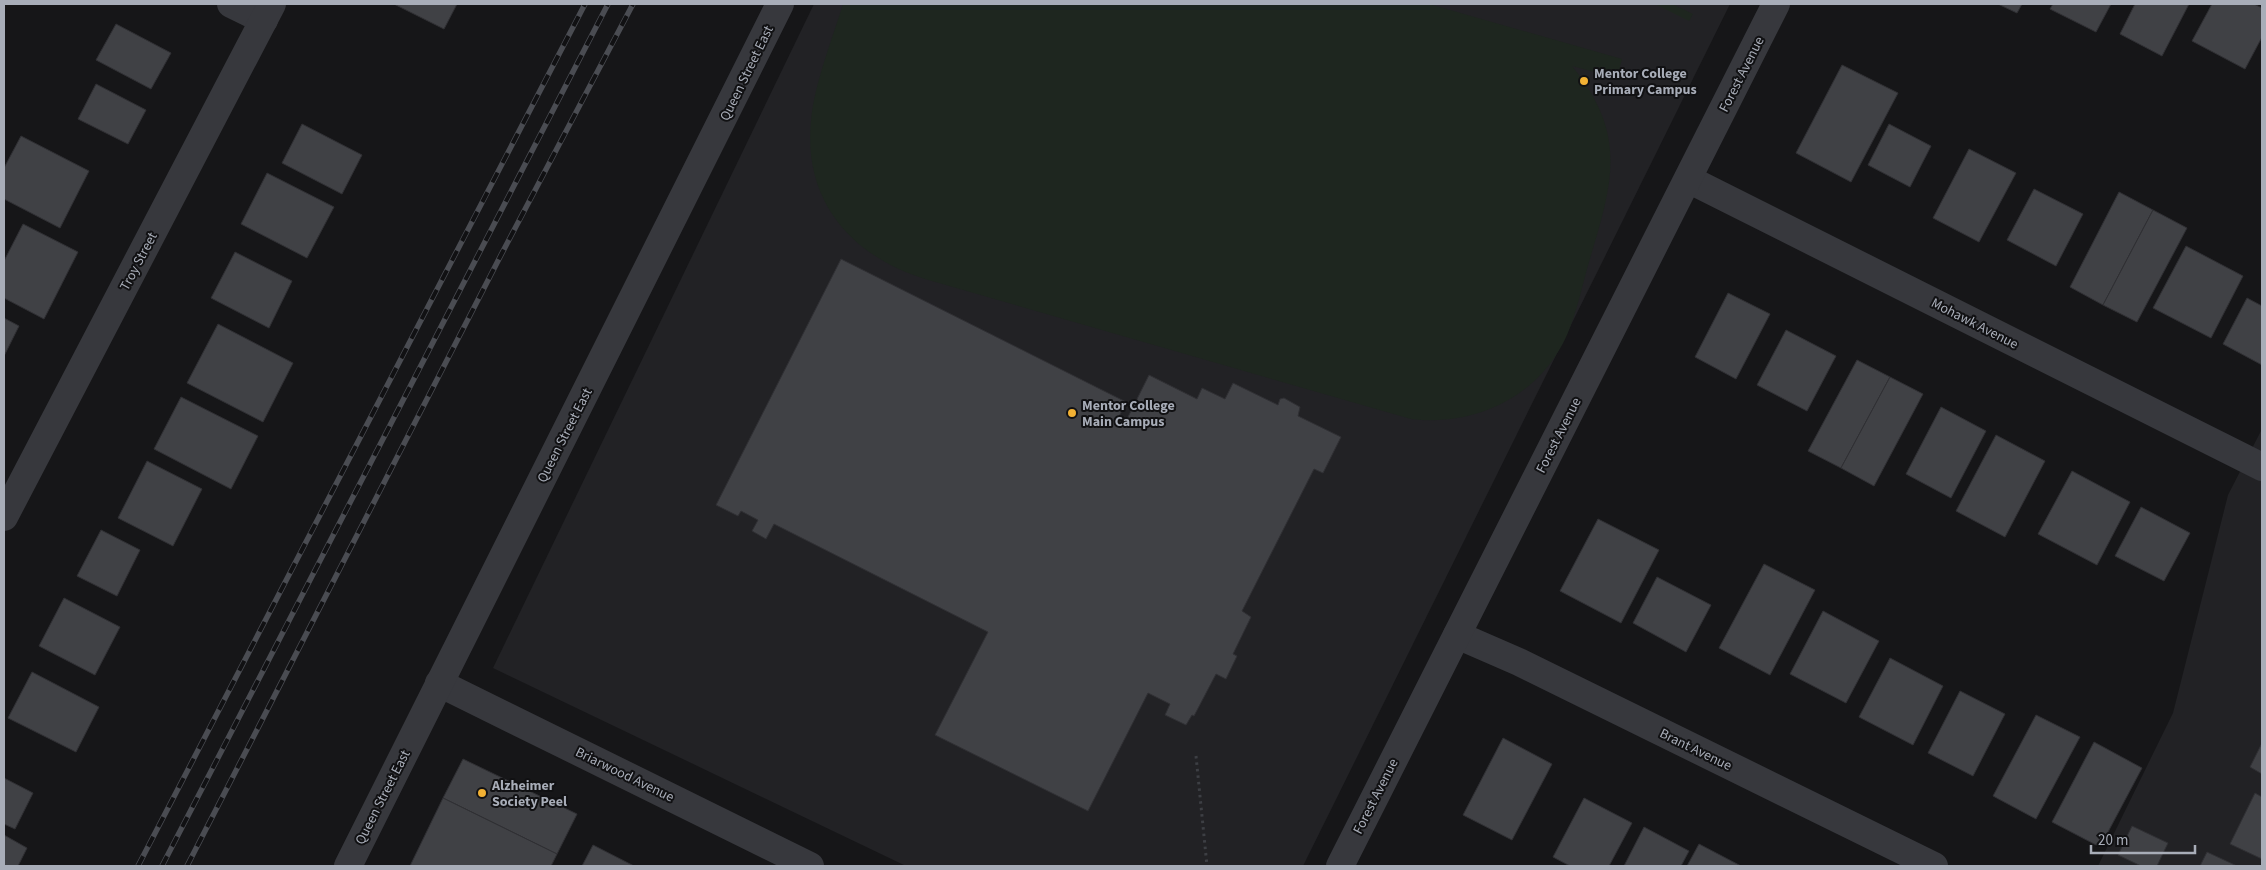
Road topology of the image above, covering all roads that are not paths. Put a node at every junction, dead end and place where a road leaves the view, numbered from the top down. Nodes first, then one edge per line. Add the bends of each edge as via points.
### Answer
1 (231, 4) edge
2 (780, 4) edge
3 (1776, 4) edge
4 (268, 12) edge
5 (1688, 179) junction
6 (2262, 467) edge
7 (4, 518) edge
8 (1457, 635) junction
9 (439, 683) junction
10 (348, 866) edge
11 (810, 866) edge
12 (1340, 866) edge
13 (1934, 866) edge

1 - 4 street
2 - 9 street, Queen Street East
3 - 5 street, Forest Avenue
4 - 7 street, Troy Street
5 - 6 street, Mohawk Avenue
5 - 8 street, Forest Avenue
8 - 12 street, Forest Avenue
8 - 13 street, Brant Avenue via 1519,662
9 - 10 street, Queen Street East
9 - 11 street, Briarwood Avenue

